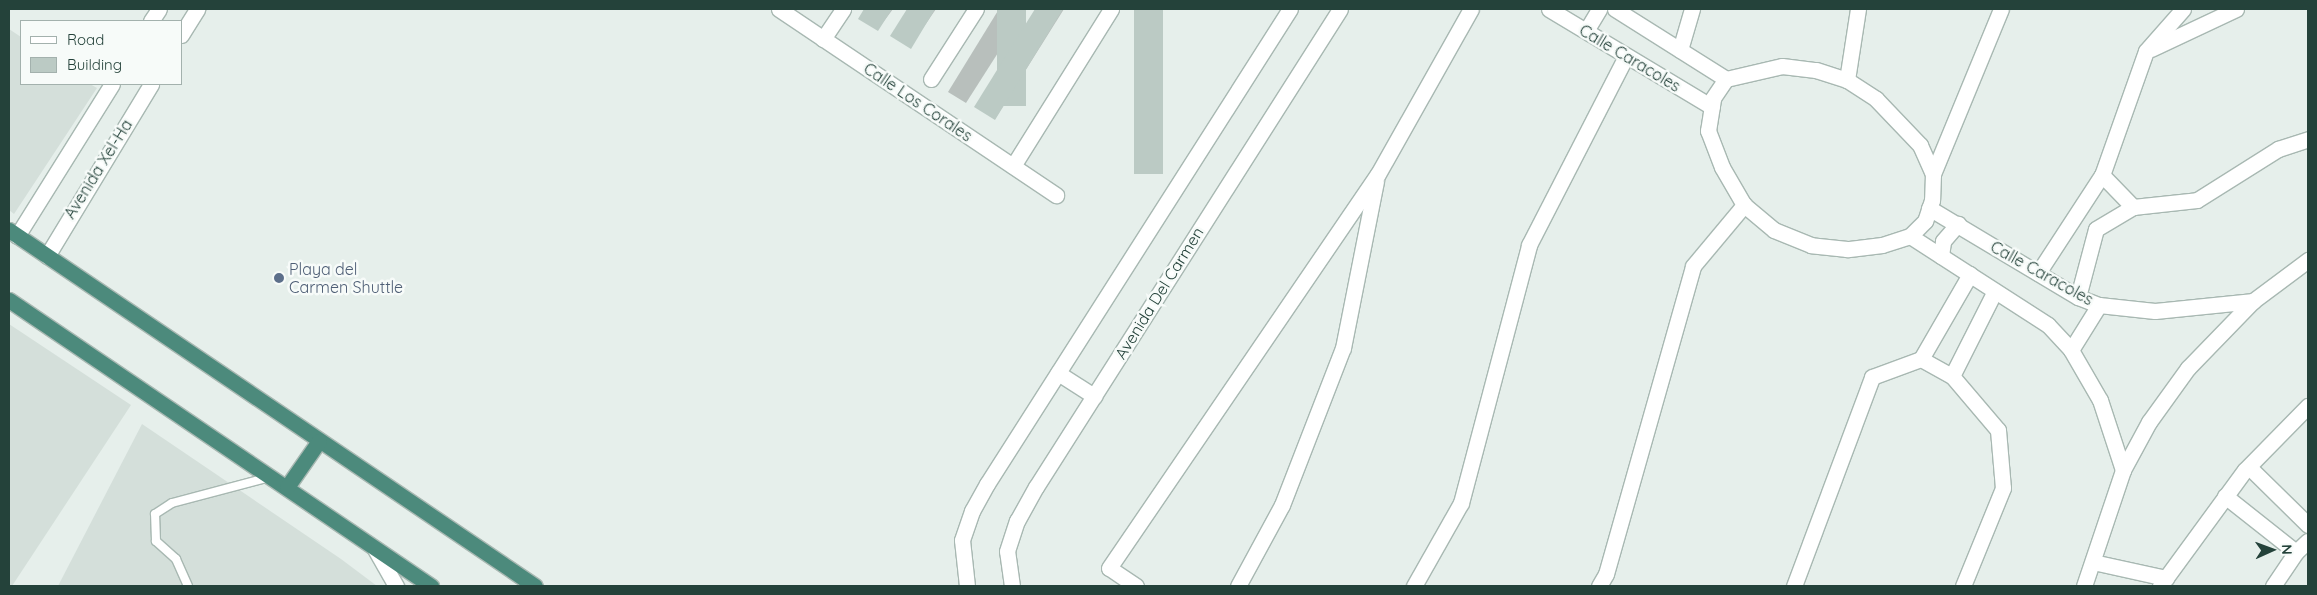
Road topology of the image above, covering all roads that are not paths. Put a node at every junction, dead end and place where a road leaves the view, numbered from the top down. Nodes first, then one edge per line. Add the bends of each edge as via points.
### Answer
1 (158, 9) edge
2 (197, 9) edge
3 (779, 9) edge
4 (843, 9) edge
5 (976, 9) edge
6 (1111, 9) edge
7 (1290, 9) edge
8 (1340, 9) edge
9 (1471, 9) edge
10 (1548, 9) edge
11 (1599, 9) edge
12 (1615, 9) edge
13 (1692, 9) edge
14 (1858, 9) edge
15 (2001, 9) edge
16 (2183, 9) edge
17 (2236, 9) edge
18 (152, 20) edge
19 (1586, 31) junction
20 (182, 33) edge
21 (823, 38) junction
22 (1680, 50) junction
23 (2146, 51) junction
24 (1626, 56) junction
25 (931, 79) dead end
26 (1726, 79) junction
27 (1847, 80) junction
28 (111, 85) edge
29 (150, 85) edge
30 (1712, 107) junction
31 (2308, 139) edge
32 (1012, 166) junction
33 (1378, 174) junction
34 (1933, 174) junction
35 (2102, 175) junction
36 (1056, 195) dead end
37 (1744, 205) junction
38 (2133, 207) junction
39 (1929, 208) junction
40 (2075, 216) junction
41 (1958, 224) junction
42 (2096, 229) junction
43 (13, 233) edge
44 (1910, 236) junction
45 (47, 256) junction
46 (1941, 256) junction
47 (2308, 260) edge
48 (2038, 273) junction
49 (1970, 274) junction
50 (1995, 290) junction
51 (2078, 296) junction
52 (9, 300) edge
53 (2253, 301) junction
54 (2099, 305) junction
55 (2071, 350) junction
56 (1921, 359) junction
57 (1058, 373) junction
58 (1952, 376) junction
59 (1094, 396) junction
60 (2308, 406) edge
61 (319, 441) junction
62 (2249, 468) junction
63 (2124, 470) junction
64 (272, 477) junction
65 (287, 487) junction
66 (2225, 496) junction
67 (2308, 525) edge
68 (2308, 541) edge
69 (375, 549) junction
70 (2296, 552) junction
71 (2093, 562) junction
72 (2163, 582) edge
73 (188, 586) edge
74 (396, 586) edge
75 (431, 586) edge
76 (535, 586) edge
77 (967, 586) edge
78 (1012, 586) edge
79 (1136, 586) edge
80 (1238, 586) edge
81 (1414, 586) edge
82 (1599, 586) edge
83 (1794, 586) edge
84 (1962, 586) edge
85 (2084, 586) edge
86 (2273, 586) edge

1 - 18 street
2 - 20 street
3 - 21 street, Calle Los Corales
4 - 21 street
5 - 25 street
6 - 32 street
7 - 57 street
8 - 59 street, Avenida Del Carmen
9 - 33 street
10 - 19 street, Calle Caracoles
11 - 19 street
12 - 22 street, Calle Caracoles
13 - 22 street
14 - 27 street
15 - 34 street
16 - 23 street
17 - 23 street
19 - 24 street, Calle Caracoles
21 - 32 street, Calle Los Corales
22 - 26 street, Calle Caracoles
23 - 35 street
24 - 30 street, Calle Caracoles
24 - 81 street via 1529,246 1461,503
26 - 27 street via 1782,66 1816,70
26 - 30 street via 1713,98
27 - 34 street via 1876,98 1898,120 1920,145
28 - 43 street, Avenida Xel-Ha
29 - 45 street, Avenida Xel-Ha
30 - 37 street via 1708,131 1722,167
31 - 38 street via 2278,149 2197,200
32 - 36 street, Calle Los Corales
33 - 79 street via 1109,568
33 - 80 street via 1343,348 1282,504
34 - 39 street
35 - 38 street
35 - 40 street
37 - 44 street via 1774,230 1811,245 1847,249 1882,245
37 - 82 street via 1693,266 1606,574
38 - 42 street
39 - 41 street, Calle Caracoles
39 - 44 street via 1925,222
40 - 42 street
40 - 48 street
41 - 46 street via 1943,241
41 - 48 street, Calle Caracoles
42 - 51 street
43 - 45 highway
44 - 46 street
45 - 61 highway
46 - 49 street
47 - 53 street
48 - 51 street, Calle Caracoles
49 - 50 street
49 - 56 street
50 - 55 street via 2048,325
50 - 58 street
51 - 54 street, Calle Caracoles
52 - 64 highway
53 - 54 street, Calle Caracoles via 2155,311
53 - 63 street via 2188,368 2149,422
54 - 55 street
55 - 63 street via 2100,400
56 - 58 street
56 - 83 street via 1872,377
57 - 59 street
57 - 77 street via 972,511 962,540
58 - 84 street via 1998,430 2003,488
59 - 78 street, Avenida Del Carmen via 1016,521 1006,551
60 - 62 street
61 - 65 highway
61 - 76 highway
62 - 66 street
62 - 67 street
63 - 71 street
64 - 65 highway
64 - 73 lane via 172,503 155,514 156,540 176,559
65 - 69 highway
66 - 70 street
66 - 72 street
68 - 70 street
69 - 74 street
69 - 75 highway
70 - 86 street
71 - 72 street
71 - 85 street

